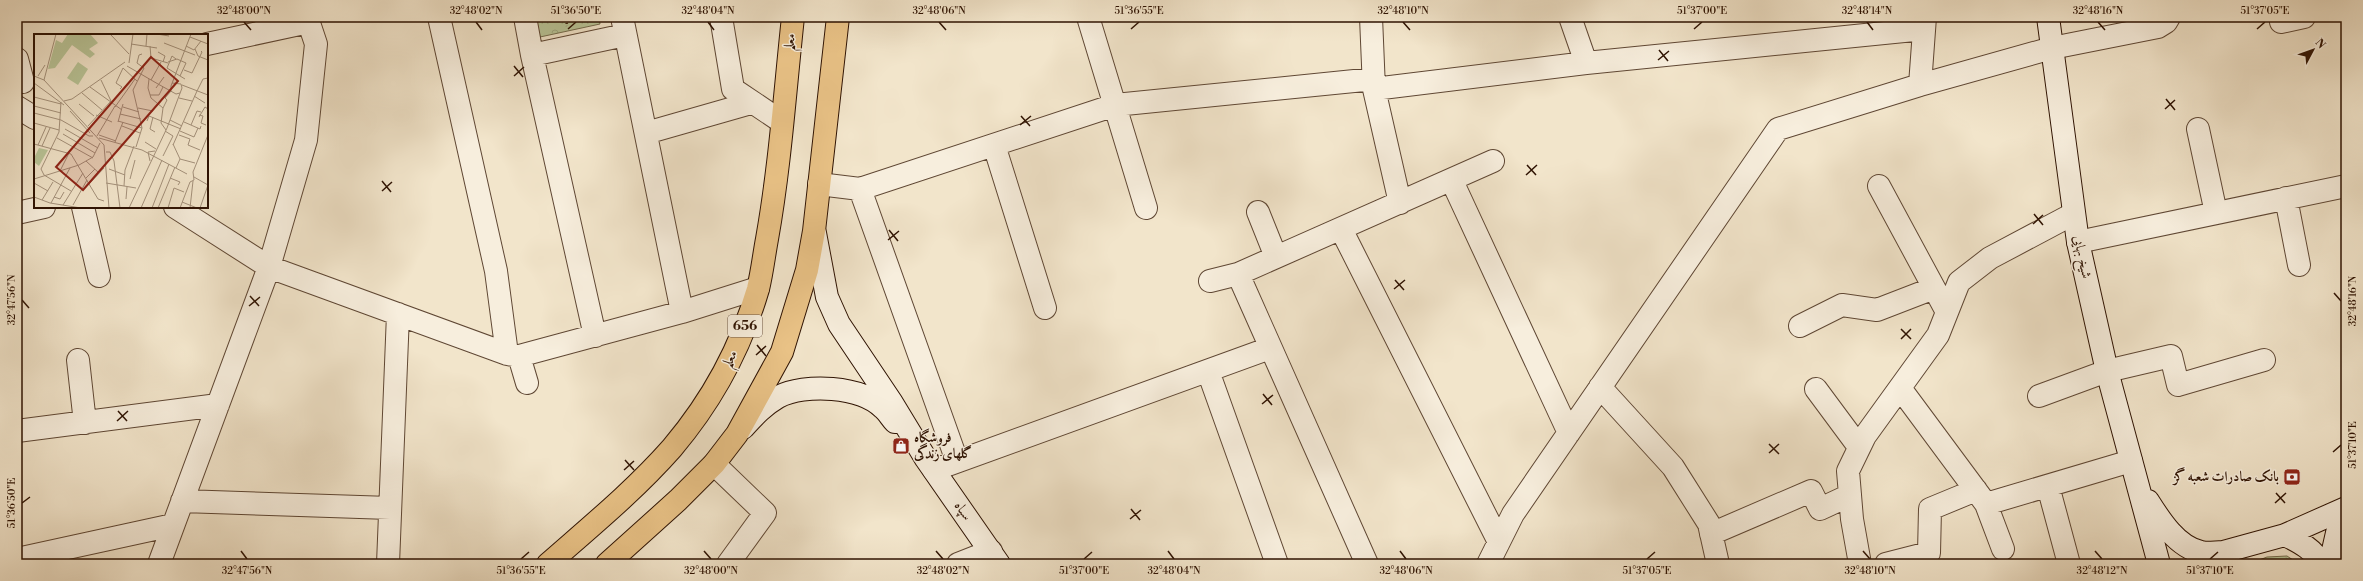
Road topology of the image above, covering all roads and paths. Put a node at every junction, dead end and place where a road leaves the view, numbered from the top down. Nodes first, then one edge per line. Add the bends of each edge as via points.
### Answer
1 (439, 17) edge
2 (525, 17) edge
3 (721, 17) edge
4 (793, 17) edge
5 (838, 17) edge
6 (1088, 17) edge
7 (1372, 17) edge
8 (1570, 17) edge
9 (2048, 17) edge
10 (2169, 17) edge
11 (2304, 17) edge
12 (308, 20) edge
13 (2281, 22) dead end
14 (1925, 23) edge
15 (624, 26) edge
16 (208, 44) edge
17 (2052, 48) junction
18 (532, 55) junction
19 (17, 59) edge
20 (1586, 63) junction
21 (25, 82) edge
22 (1374, 84) junction
23 (1920, 85) junction
24 (751, 102) junction
25 (1115, 105) junction
26 (17, 107) edge
27 (34, 117) edge
28 (782, 122) junction
29 (2198, 129) dead end
30 (646, 133) junction
31 (994, 145) junction
32 (1494, 161) dead end
33 (1452, 180) junction
34 (819, 184) junction
35 (1878, 186) dead end
36 (2346, 186) edge
37 (860, 189) junction
38 (2286, 198) junction
39 (1400, 203) junction
40 (40, 208) edge
41 (83, 208) edge
42 (177, 208) edge
43 (1146, 208) dead end
44 (1258, 212) dead end
45 (17, 213) edge
46 (2216, 213) junction
47 (2073, 214) junction
48 (1340, 229) junction
49 (814, 231) junction
50 (2078, 242) junction
51 (1276, 257) junction
52 (2300, 265) dead end
53 (269, 267) junction
54 (1238, 274) junction
55 (100, 276) dead end
56 (1210, 281) dead end
57 (758, 288) junction
58 (1934, 288) junction
59 (1045, 308) dead end
60 (682, 312) junction
61 (1947, 312) junction
62 (398, 314) junction
63 (1800, 326) dead end
64 (595, 336) junction
65 (1270, 348) junction
66 (513, 355) junction
67 (78, 360) dead end
68 (2264, 360) dead end
69 (1208, 371) junction
70 (2107, 371) junction
71 (527, 383) dead end
72 (1600, 387) junction
73 (1900, 388) junction
74 (1816, 389) dead end
75 (2039, 396) dead end
76 (218, 405) junction
77 (85, 422) junction
78 (17, 431) edge
79 (1569, 433) junction
80 (737, 434) junction
81 (1859, 447) junction
82 (957, 461) junction
83 (2131, 462) junction
84 (714, 464) junction
85 (930, 465) junction
86 (2048, 486) junction
87 (2141, 492) junction
88 (1850, 495) junction
89 (1981, 497) junction
90 (182, 501) junction
91 (390, 508) junction
92 (2346, 508) edge
93 (2346, 514) edge
94 (173, 525) junction
95 (1711, 534) junction
96 (2285, 536) junction
97 (1499, 542) junction
98 (2003, 549) dead end
99 (2223, 552) junction
100 (995, 557) edge
101 (17, 559) edge
102 (159, 564) edge
103 (388, 564) edge
104 (548, 564) edge
105 (606, 564) edge
106 (728, 564) edge
107 (958, 564) edge
108 (1277, 564) edge
109 (1367, 564) edge
110 (1488, 564) edge
111 (1718, 564) edge
112 (1860, 564) edge
113 (1886, 564) edge
114 (2069, 564) edge
115 (2159, 564) edge
116 (2199, 564) edge
117 (2321, 564) edge
118 (2330, 564) edge

1 - 66 street
2 - 18 street
3 - 24 street via 733,89
4 - 28 main road, معلم / 656
5 - 34 main road
6 - 25 street
7 - 22 street
8 - 20 street
9 - 17 street, شیخ بهایی
10 - 17 street via 2158,27
11 - 13 street
12 - 16 street
12 - 53 street via 316,44 306,140
14 - 20 street
14 - 23 street
15 - 18 street
15 - 30 street
17 - 23 street
17 - 47 street, شیخ بهایی
18 - 64 street
19 - 21 street
20 - 22 street
22 - 25 street
22 - 39 street
23 - 72 street via 1778,129
24 - 28 street
24 - 30 street
25 - 31 street
25 - 43 street
26 - 27 street
28 - 57 main road, معلم / 656 via 774,200
29 - 46 street
30 - 60 street
31 - 37 street
31 - 59 street
32 - 33 street
33 - 39 street
33 - 79 street
34 - 37 street
34 - 49 main road
35 - 58 street
36 - 38 street
37 - 82 street
38 - 46 street
38 - 52 street
39 - 48 street
40 - 45 street
41 - 55 street
42 - 53 street
44 - 51 street
46 - 50 street
47 - 50 street, شیخ بهایی
47 - 61 street via 1990,258 1959,282
48 - 51 street
48 - 97 street
49 - 80 main road via 807,270 782,352
49 - 85 street via 827,297 839,324 892,402
50 - 70 street, شیخ بهایی
51 - 54 street
53 - 62 street
53 - 76 street
54 - 56 street
54 - 65 street
57 - 60 street
57 - 104 main road, معلم / 656 via 743,331 722,375 691,424 650,471
58 - 61 street
58 - 63 street via 1877,310 1842,305
60 - 64 street
61 - 73 street via 1938,335
62 - 66 street
62 - 91 street
64 - 66 street
65 - 69 street
65 - 109 street
66 - 71 street
67 - 77 street
68 - 70 street via 2178,385 2171,356
69 - 82 street
69 - 108 street
70 - 75 street
70 - 83 street, شیخ بهایی
72 - 79 street
72 - 95 street via 1673,467 1709,524
73 - 81 street
73 - 89 street
74 - 81 street
76 - 77 street
76 - 90 street
77 - 78 street
79 - 97 street via 1513,514
80 - 84 main road
80 - 85 street via 762,408 779,397 805,389 833,388 861,396 882,407
81 - 88 street via 1848,471
82 - 85 street
83 - 86 street
83 - 87 street, شیخ بهایی
84 - 105 main road
84 - 106 street via 765,513
85 - 100 street, سپاه
86 - 89 street
86 - 114 street
87 - 99 street, شیخ بهایی via 2160,519 2183,544 2201,552
87 - 115 street, شیخ بهایی
88 - 95 street via 1820,509 1811,491
88 - 112 street
89 - 98 street
89 - 113 street via 1930,509 1930,553
90 - 91 street
90 - 94 street
91 - 103 street
92 - 96 street
93 - 118 street via 2337,533
94 - 101 street
94 - 102 street
95 - 111 street
96 - 99 street
96 - 117 street via 2302,543 2318,557
97 - 110 street
99 - 116 street
100 - 107 street

